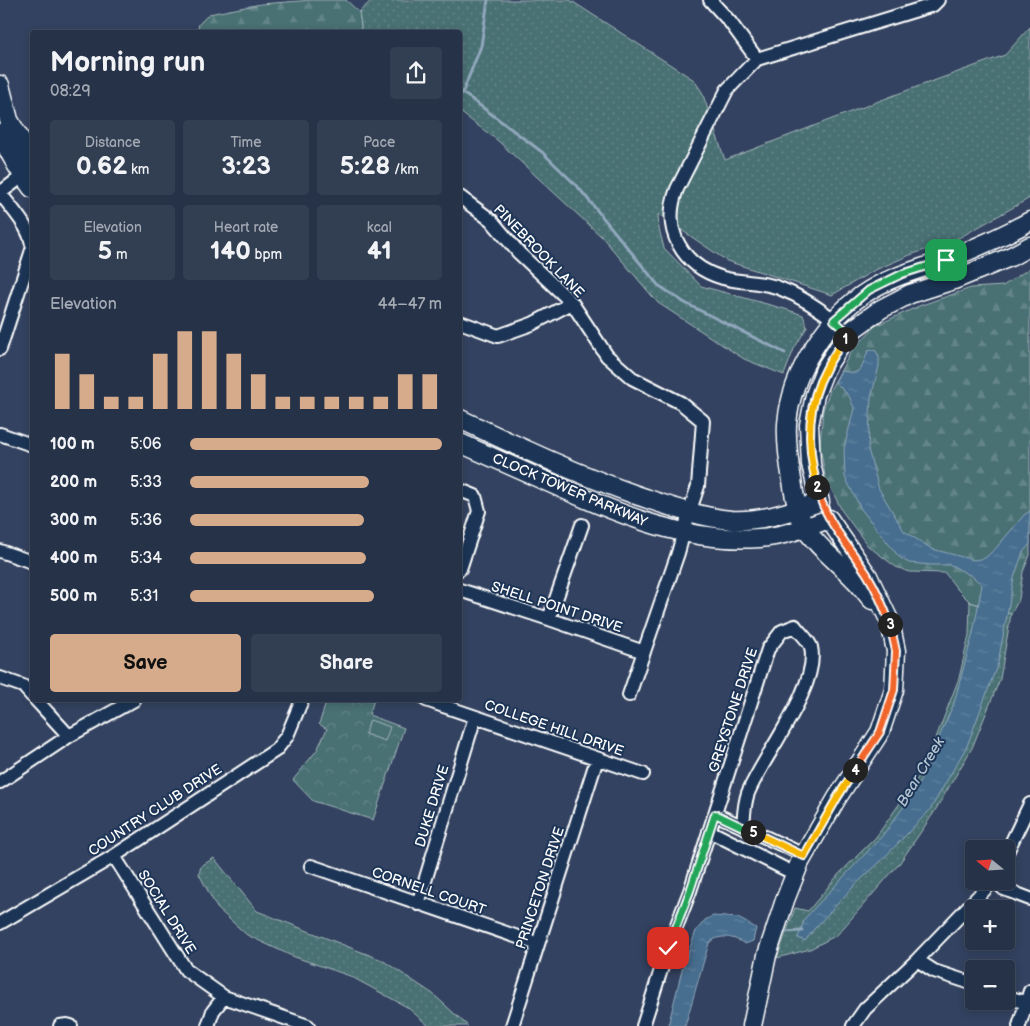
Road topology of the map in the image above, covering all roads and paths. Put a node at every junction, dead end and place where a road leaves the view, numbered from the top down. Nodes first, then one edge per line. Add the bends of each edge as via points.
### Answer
1 (710, 0) edge
2 (938, 0) edge
3 (757, 59) junction
4 (0, 86) edge
5 (0, 133) edge
6 (30, 156) edge
7 (29, 178) edge
8 (0, 193) edge
9 (462, 198) edge
10 (1030, 221) edge
11 (30, 234) edge
12 (1030, 246) edge
13 (30, 256) edge
14 (572, 303) junction
15 (834, 320) junction
16 (462, 323) edge
17 (848, 333) junction
18 (0, 349) edge
19 (462, 420) edge
20 (0, 434) edge
21 (30, 444) edge
22 (462, 444) edge
23 (462, 491) edge
24 (820, 502) junction
25 (799, 509) junction
26 (689, 513) junction
27 (829, 519) junction
28 (582, 525) dead end
29 (805, 528) junction
30 (684, 532) junction
31 (0, 551) edge
32 (30, 561) edge
33 (462, 562) edge
34 (462, 591) edge
35 (549, 619) junction
36 (890, 622) junction
37 (644, 652) junction
38 (0, 678) edge
39 (30, 694) edge
40 (629, 695) dead end
41 (38, 702) edge
42 (130, 702) edge
43 (301, 702) edge
44 (432, 702) edge
45 (475, 717) junction
46 (69, 736) junction
47 (597, 759) junction
48 (643, 774) dead end
49 (0, 782) edge
50 (1030, 804) edge
51 (715, 814) junction
52 (743, 827) junction
53 (709, 831) junction
54 (1013, 840) edge
55 (114, 856) junction
56 (804, 856) junction
57 (311, 866) dead end
58 (795, 874) junction
59 (985, 890) edge
60 (1007, 890) edge
61 (1030, 899) edge
62 (418, 904) junction
63 (0, 923) edge
64 (538, 944) junction
65 (917, 960) junction
66 (965, 981) edge
67 (1015, 996) edge
68 (224, 997) junction
69 (1028, 997) edge
70 (60, 1026) edge
71 (71, 1026) edge
72 (208, 1026) edge
73 (308, 1026) edge
74 (512, 1026) edge
75 (643, 1026) edge
76 (752, 1026) edge
77 (853, 1026) edge
78 (1019, 1026) edge

1 - 3 street
2 - 3 street via 933,5
3 - 15 street via 727,90 677,190 670,218 682,251 706,272 778,287 809,302
4 - 6 street via 9,120
5 - 7 street via 8,151
7 - 8 street
8 - 11 street
9 - 14 street, PINEBROOK LANE via 491,220 519,253
10 - 15 street via 991,242 902,274 869,290
12 - 17 street via 1010,258 910,294 880,309
13 - 18 street
14 - 16 street via 532,324 498,336
14 - 26 street, PINEBROOK LANE via 607,356 632,378 681,403 703,421 698,486
15 - 17 street
15 - 25 street via 806,359 794,389 787,424 789,467
17 - 24 street via 825,369 809,425 811,464
19 - 26 street, CLOCK TOWER PARKWAY via 538,456
20 - 21 street
22 - 30 street, CLOCK TOWER PARKWAY via 612,511
23 - 33 street via 475,496 479,511
24 - 25 street, CLOCK TOWER PARKWAY
24 - 27 street
25 - 26 street, CLOCK TOWER PARKWAY via 769,517 732,520
25 - 29 street
26 - 30 street
27 - 29 street, CLOCK TOWER PARKWAY
27 - 36 street via 868,576
28 - 35 street
29 - 30 street, CLOCK TOWER PARKWAY via 752,539
29 - 36 street via 856,580
30 - 37 street
31 - 32 street
34 - 35 street, SHELL POINT DRIVE
35 - 37 street, SHELL POINT DRIVE
36 - 56 street via 896,651 894,690 880,732
37 - 40 street
38 - 39 street via 23,686
41 - 46 street
42 - 46 street
43 - 55 street, COUNTRY CLUB DRIVE via 288,736 276,750
44 - 45 street, COLLEGE HILL DRIVE
45 - 47 street, COLLEGE HILL DRIVE
45 - 62 street, DUKE DRIVE
46 - 49 street
47 - 48 street, COLLEGE HILL DRIVE
47 - 64 street, PRINCETON DRIVE
50 - 54 street
51 - 52 street
51 - 52 street, GREYSTONE DRIVE via 768,649 782,631 795,626 811,646 812,665 791,715 748,793
51 - 53 street, GREYSTONE DRIVE
52 - 56 street
53 - 58 street
53 - 75 street, GREYSTONE DRIVE
55 - 63 street, COUNTRY CLUB DRIVE
55 - 68 street, SOCIAL DRIVE via 186,970
56 - 58 street
57 - 62 street, CORNELL COURT
58 - 76 street via 767,955
59 - 65 street
60 - 61 street
62 - 64 street, CORNELL COURT
64 - 74 street, PRINCETON DRIVE
65 - 66 street via 934,971
65 - 77 street via 865,1009
67 - 69 street
68 - 72 street via 213,1011
68 - 73 street, SOCIAL DRIVE
69 - 78 street
70 - 71 street

